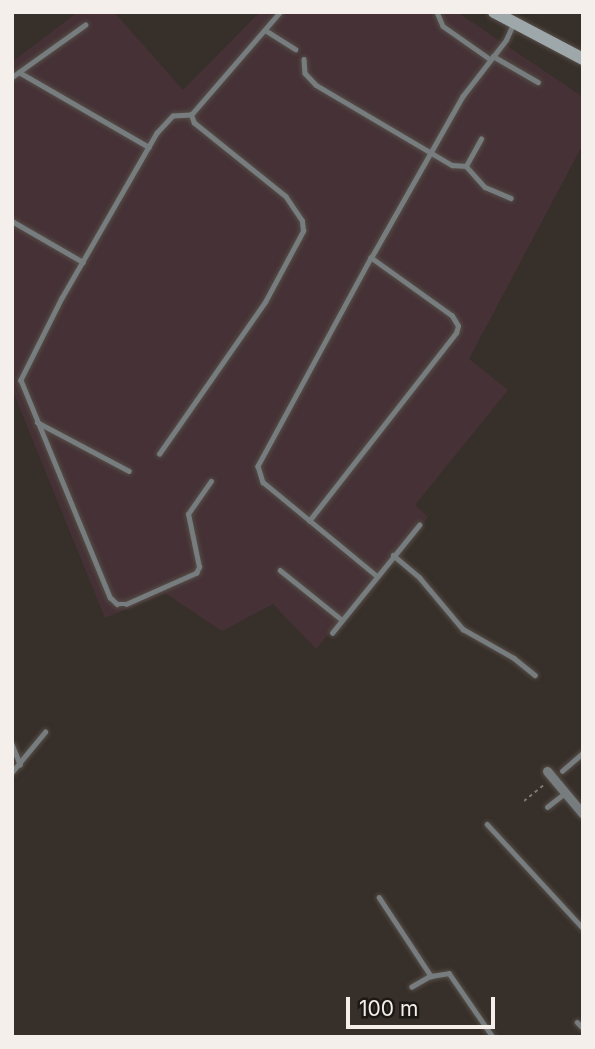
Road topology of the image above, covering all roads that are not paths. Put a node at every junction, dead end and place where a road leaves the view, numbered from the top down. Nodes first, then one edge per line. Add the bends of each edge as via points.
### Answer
1 (280, 12) edge
2 (437, 12) edge
3 (494, 12) edge
4 (513, 23) junction
5 (85, 25) dead end
6 (265, 30) junction
7 (296, 49) dead end
8 (491, 58) junction
9 (583, 59) edge
10 (304, 60) dead end
11 (19, 72) junction
12 (12, 77) edge
13 (538, 82) dead end
14 (191, 116) junction
15 (481, 139) dead end
16 (149, 147) junction
17 (431, 153) junction
18 (467, 166) junction
19 (511, 198) dead end
20 (12, 221) edge
21 (371, 258) junction
22 (83, 262) junction
23 (36, 421) junction
24 (159, 454) dead end
25 (128, 471) dead end
26 (211, 481) dead end
27 (309, 521) junction
28 (419, 525) dead end
29 (393, 555) junction
30 (281, 570) dead end
31 (376, 575) junction
32 (341, 619) junction
33 (332, 633) dead end
34 (535, 675) dead end
35 (45, 732) dead end
36 (12, 745) edge
37 (583, 753) edge
38 (20, 764) junction
39 (562, 771) dead end
40 (12, 772) edge
41 (550, 775) road end
42 (565, 793) junction
43 (547, 807) dead end
44 (583, 814) edge
45 (487, 824) dead end
46 (379, 897) dead end
47 (583, 928) edge
48 (431, 976) junction
49 (412, 987) dead end
50 (577, 1022) dead end
51 (583, 1028) edge
52 (493, 1037) edge

1 - 6 lane
2 - 8 lane via 443,26
3 - 4 street
4 - 8 lane
4 - 9 street
5 - 11 lane
6 - 7 lane
6 - 14 lane
8 - 13 lane
8 - 17 lane via 462,97
10 - 17 lane via 304,73 316,85
11 - 12 lane
11 - 16 lane
14 - 16 lane via 173,116
14 - 24 lane via 286,197 302,221 303,231 265,302
15 - 18 lane
16 - 22 lane
17 - 18 lane via 452,165
17 - 21 lane
18 - 19 lane via 485,187
20 - 22 lane
21 - 27 lane via 258,466 263,482
21 - 27 lane via 452,316 458,326
22 - 23 lane via 22,380
23 - 25 lane
23 - 26 lane via 110,597 117,604 196,573 199,567 188,514
27 - 31 lane
28 - 29 lane
29 - 31 lane
29 - 34 lane via 420,578 463,629
30 - 32 lane
31 - 32 lane
32 - 33 lane
35 - 38 lane
36 - 38 lane
37 - 39 lane
38 - 40 lane
41 - 42 street
42 - 43 lane
42 - 44 street
45 - 47 lane
46 - 48 lane
48 - 49 lane
48 - 52 lane via 449,973
50 - 51 lane

